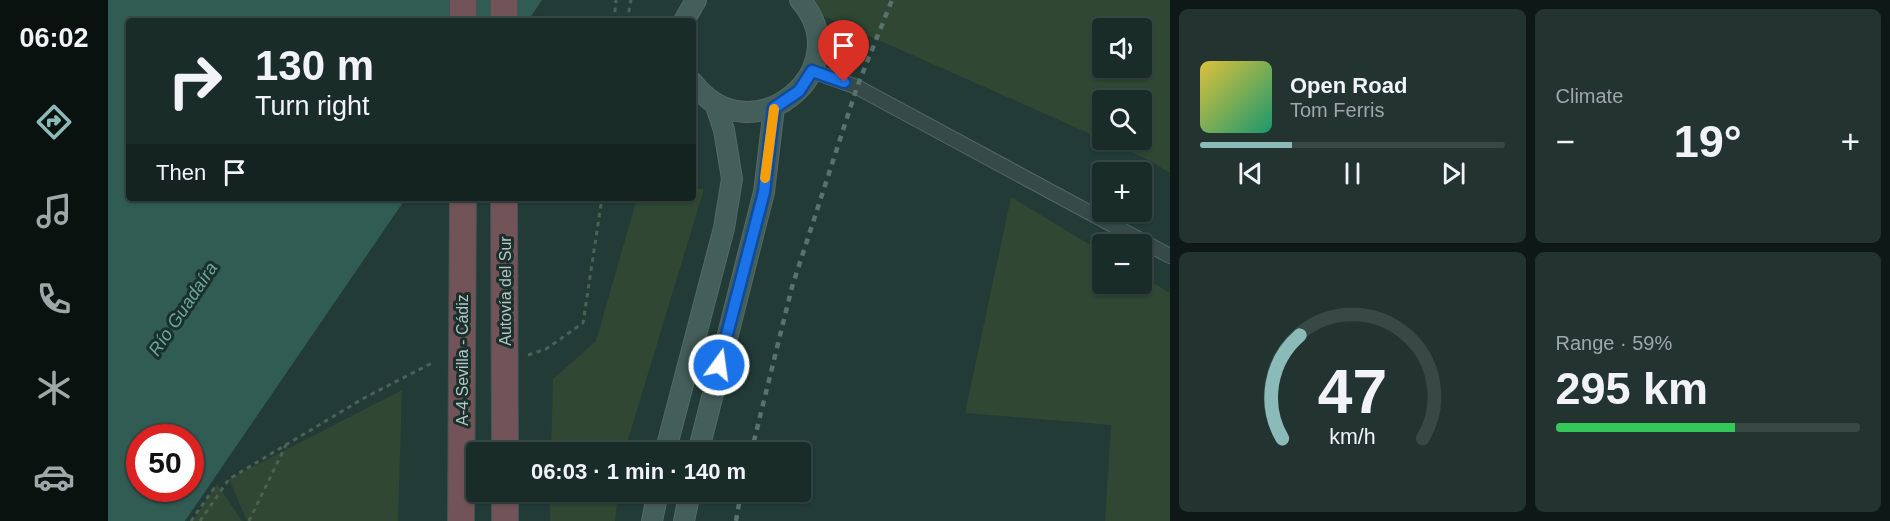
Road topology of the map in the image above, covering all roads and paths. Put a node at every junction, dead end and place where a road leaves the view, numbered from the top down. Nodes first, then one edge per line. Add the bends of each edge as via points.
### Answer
1 (463, 0) edge
2 (504, 0) edge
3 (616, 0) edge
4 (631, 0) edge
5 (696, 0) edge
6 (801, 0) edge
7 (463, 18) edge
8 (504, 18) edge
9 (614, 18) edge
10 (628, 18) edge
11 (686, 18) edge
12 (812, 71) junction
13 (696, 87) edge
14 (715, 103) junction
15 (774, 108) junction
16 (463, 201) edge
17 (504, 201) edge
18 (602, 201) edge
19 (1170, 256) edge
20 (528, 355) dead end
21 (432, 363) dead end
22 (506, 442) edge
23 (668, 442) edge
24 (701, 442) edge
25 (287, 444) junction
26 (217, 484) dead end
27 (505, 502) edge
28 (656, 502) edge
29 (688, 502) edge
30 (191, 521) edge
31 (200, 521) edge
32 (249, 521) edge
33 (461, 521) edge
34 (505, 521) edge
35 (652, 521) edge
36 (684, 521) edge

1 - 7 highway
2 - 8 highway
3 - 9 path
4 - 10 path
5 - 11 main road
6 - 12 main road via 815,26 818,51
12 - 15 main road via 799,91
12 - 19 street via 857,87
13 - 14 main road
14 - 15 main road via 728,110 756,112
14 - 23 main road via 732,179 724,228
15 - 24 main road via 764,192
16 - 33 highway, A-4 Sevilla - Cádiz
17 - 22 highway, Autovía del Sur
18 - 20 path via 583,323 546,349
21 - 25 path
25 - 31 path via 229,479
25 - 32 path
26 - 30 path
27 - 34 highway
28 - 35 main road
29 - 36 main road

